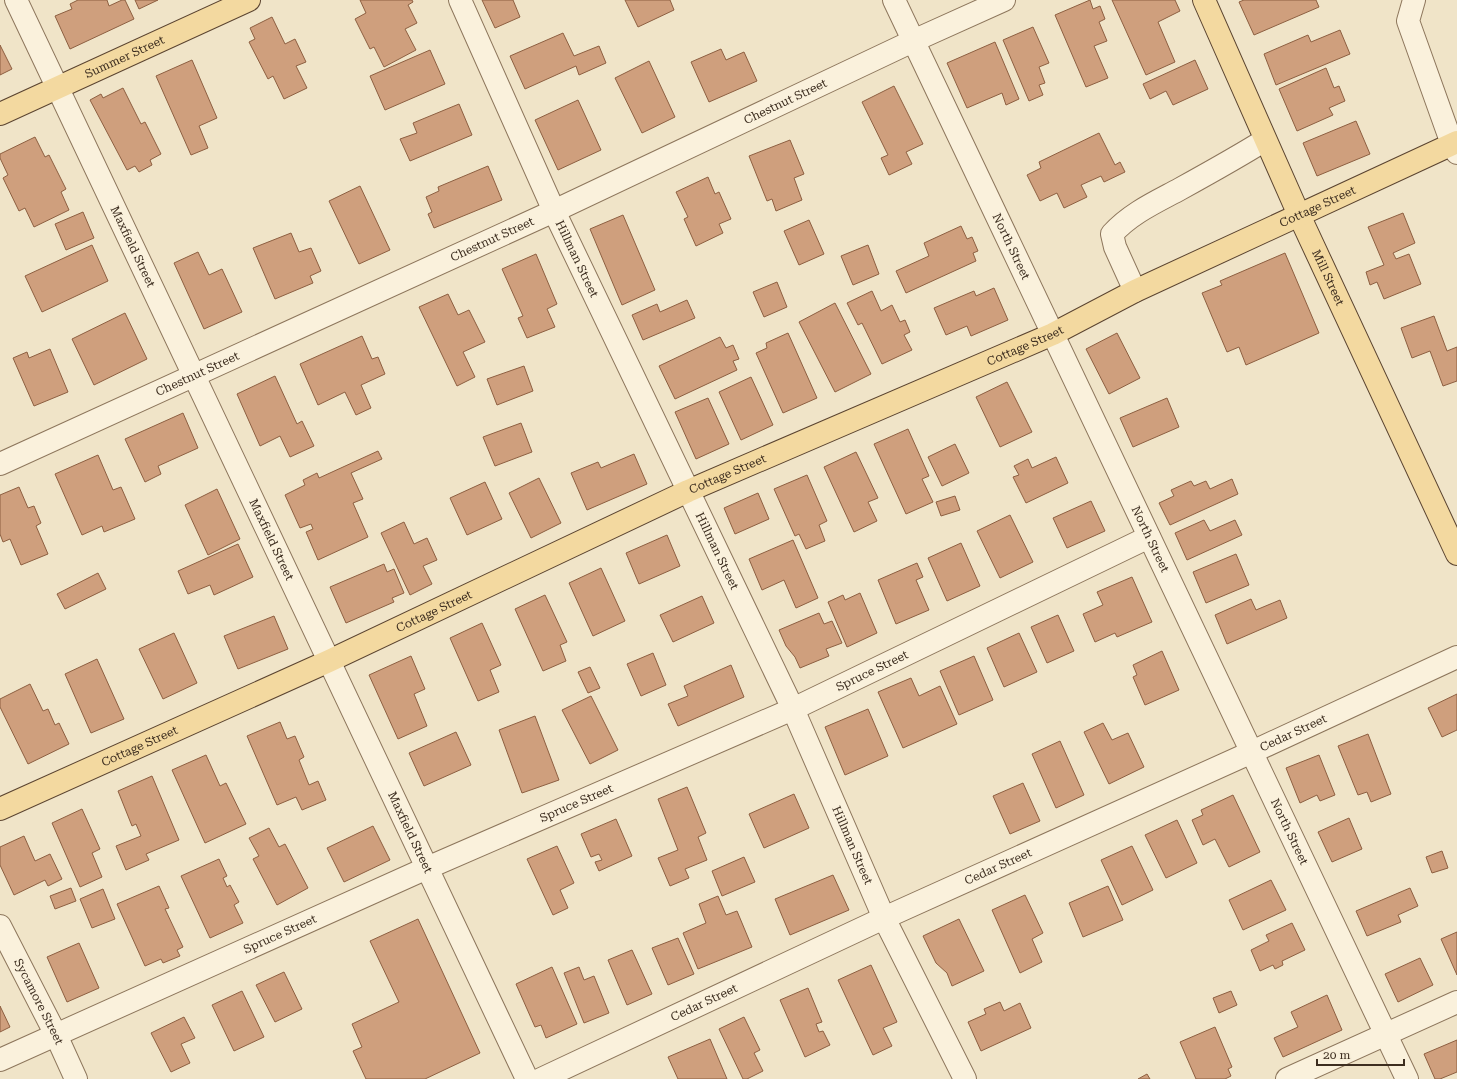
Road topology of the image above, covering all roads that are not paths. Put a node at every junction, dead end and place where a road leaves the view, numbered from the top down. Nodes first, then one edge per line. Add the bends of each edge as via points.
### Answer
1 (16, 0) edge
2 (249, 0) edge
3 (460, 0) edge
4 (894, 0) edge
5 (1004, 0) edge
6 (1204, 0) edge
7 (1414, 0) edge
8 (914, 41) junction
9 (58, 88) junction
10 (0, 114) edge
11 (1265, 140) junction
12 (1455, 146) edge
13 (554, 211) junction
14 (1299, 214) junction
15 (1135, 290) junction
16 (1053, 334) junction
17 (194, 376) junction
18 (0, 464) edge
19 (688, 491) junction
20 (1149, 537) junction
21 (1457, 554) edge
22 (1457, 657) edge
23 (329, 661) junction
24 (793, 709) junction
25 (1252, 752) junction
26 (0, 809) edge
27 (427, 868) junction
28 (884, 918) junction
29 (0, 926) edge
30 (1457, 1002) edge
31 (1386, 1033) junction
32 (56, 1035) junction
33 (0, 1060) edge
34 (76, 1079) edge
35 (527, 1079) edge
36 (541, 1079) edge
37 (965, 1079) edge
38 (1288, 1079) edge
39 (1407, 1079) edge

1 - 9 street, Maxfield Street
2 - 9 main road, Summer Street
3 - 13 street, Hillman Street
4 - 8 street, North Street
5 - 8 street, Chestnut Street
6 - 11 main road, Mill Street
7 - 12 street via 1408,21
8 - 13 street, Chestnut Street
8 - 16 street, North Street
9 - 10 main road, Summer Street
9 - 17 street, Maxfield Street
11 - 14 main road, Mill Street
11 - 15 street via 1137,212 1112,234
12 - 14 main road, Cottage Street
13 - 17 street, Chestnut Street
13 - 19 street, Hillman Street
14 - 15 main road, Cottage Street
14 - 21 main road, Mill Street
15 - 16 main road, Cottage Street
16 - 19 main road, Cottage Street
16 - 20 street, North Street
17 - 18 street, Chestnut Street
17 - 23 street, Maxfield Street
19 - 23 main road, Cottage Street
19 - 24 street, Hillman Street
20 - 24 street, Spruce Street
20 - 25 street, North Street
22 - 25 street, Cedar Street
23 - 26 main road, Cottage Street
23 - 27 street, Maxfield Street
24 - 27 street, Spruce Street
24 - 28 street, Hillman Street
25 - 28 street, Cedar Street
25 - 31 street, North Street
27 - 32 street, Spruce Street
27 - 35 street, Maxfield Street
28 - 36 street, Cedar Street
28 - 37 street, Hillman Street
29 - 32 street, Sycamore Street
30 - 31 street
31 - 38 street
31 - 39 street, North Street
32 - 33 street, Spruce Street
32 - 34 street, Sycamore Street

